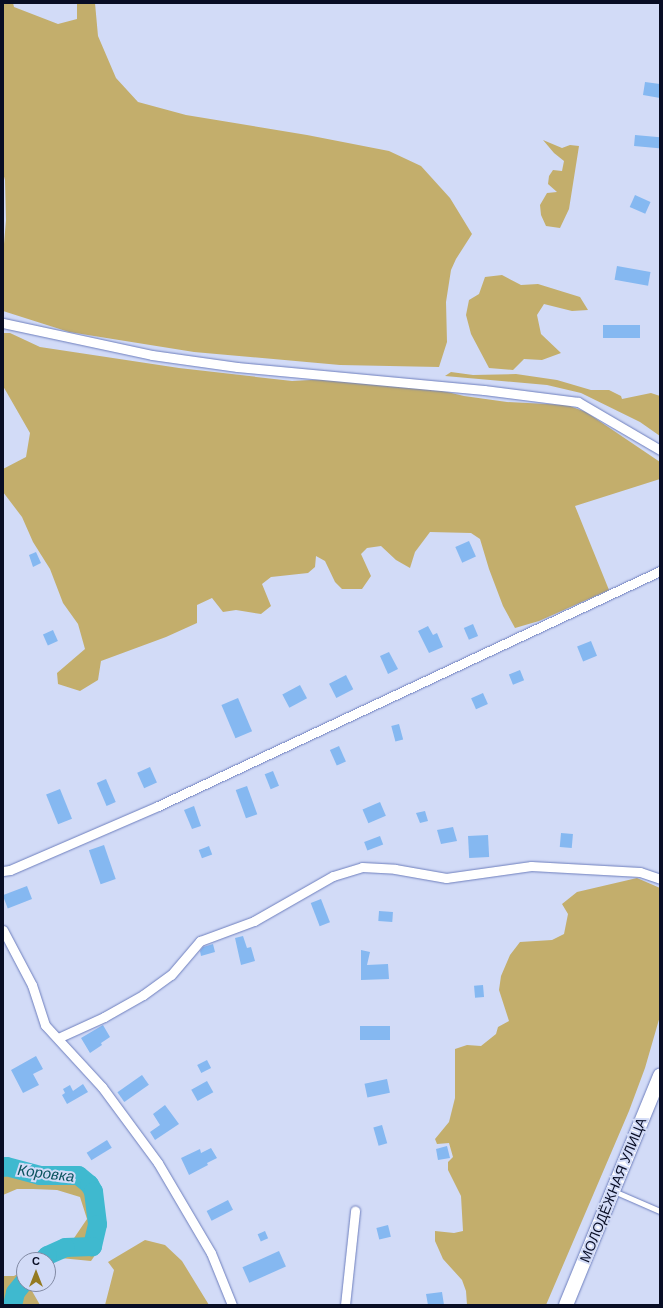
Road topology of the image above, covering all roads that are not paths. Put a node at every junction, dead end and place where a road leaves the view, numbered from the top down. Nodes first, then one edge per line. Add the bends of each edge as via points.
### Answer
1 (3, 323) edge
2 (660, 450) edge
3 (660, 571) edge
4 (3, 871) edge
5 (660, 879) edge
6 (3, 930) edge
7 (58, 1038) junction
8 (660, 1076) edge
9 (613, 1190) junction
10 (660, 1211) edge
11 (355, 1212) dead end
12 (232, 1305) edge
13 (345, 1305) edge
14 (566, 1305) edge

1 - 2 street via 152,355 230,366 484,390 578,402
3 - 4 street via 158,806
5 - 7 street via 640,872 530,866 446,878 394,869 362,867 333,876 254,921 200,941 171,975 143,995 104,1017
6 - 7 street via 32,985 45,1025
7 - 12 street via 102,1087 158,1163 211,1253
8 - 9 main road, МОЛОДЁЖНАЯ УЛИЦА
9 - 10 lane
9 - 14 main road, МОЛОДЁЖНАЯ УЛИЦА
11 - 13 street

